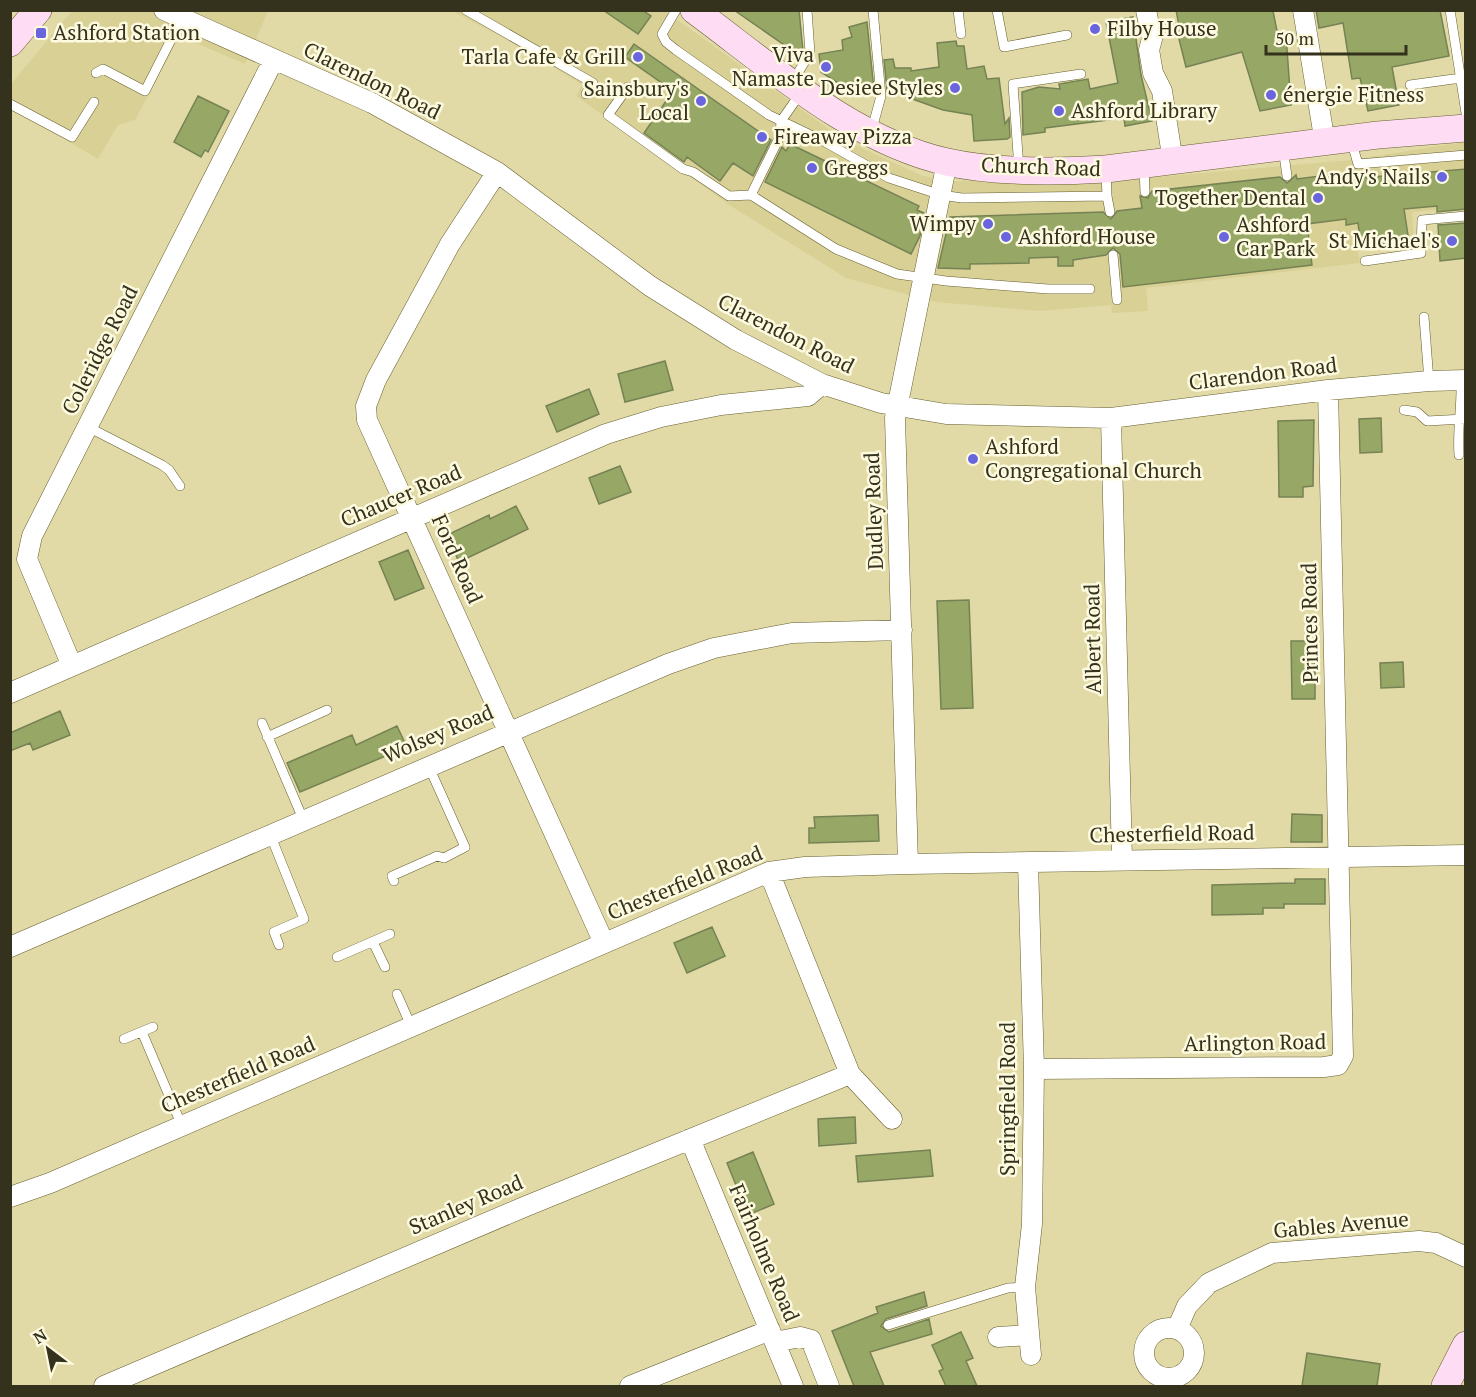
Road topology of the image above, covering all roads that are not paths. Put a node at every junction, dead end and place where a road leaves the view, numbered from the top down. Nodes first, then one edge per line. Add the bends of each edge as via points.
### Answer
1 (466, 10) edge
2 (676, 10) edge
3 (694, 10) edge
4 (807, 10) edge
5 (873, 10) edge
6 (958, 10) edge
7 (997, 10) edge
8 (1146, 10) edge
9 (1303, 10) edge
10 (1450, 10) edge
11 (177, 15) edge
12 (960, 34) dead end
13 (1067, 35) dead end
14 (273, 61) junction
15 (96, 73) dead end
16 (1081, 74) dead end
17 (1461, 78) junction
18 (1410, 85) dead end
19 (798, 86) junction
20 (628, 87) dead end
21 (586, 94) dead end
22 (94, 102) dead end
23 (10, 104) edge
24 (1466, 113) edge
25 (781, 121) junction
26 (1466, 128) edge
27 (870, 133) junction
28 (1338, 141) junction
29 (1283, 148) junction
30 (1466, 155) edge
31 (947, 162) junction
32 (1173, 162) junction
33 (1144, 165) junction
34 (1019, 169) junction
35 (1106, 169) junction
36 (497, 172) junction
37 (1287, 176) dead end
38 (1145, 192) dead end
39 (751, 195) junction
40 (940, 195) junction
41 (1107, 196) junction
42 (1110, 212) dead end
43 (1466, 216) edge
44 (1113, 255) dead end
45 (1365, 261) dead end
46 (924, 277) junction
47 (1090, 289) dead end
48 (1117, 300) dead end
49 (1424, 317) dead end
50 (1463, 380) edge
51 (1429, 381) junction
52 (822, 384) junction
53 (1328, 390) junction
54 (898, 406) junction
55 (1404, 410) dead end
56 (1111, 418) junction
57 (1463, 419) edge
58 (88, 427) junction
59 (1459, 455) dead end
60 (180, 486) dead end
61 (411, 517) junction
62 (902, 630) junction
63 (72, 666) junction
64 (10, 693) edge
65 (327, 710) dead end
66 (261, 723) dead end
67 (508, 730) junction
68 (267, 736) junction
69 (428, 765) junction
70 (303, 819) junction
71 (270, 834) junction
72 (1340, 855) junction
73 (1466, 855) edge
74 (1122, 859) junction
75 (1028, 863) junction
76 (908, 864) junction
77 (769, 872) junction
78 (394, 881) dead end
79 (390, 934) dead end
80 (373, 942) junction
81 (604, 942) junction
82 (279, 945) dead end
83 (10, 947) edge
84 (337, 957) dead end
85 (385, 967) dead end
86 (397, 994) dead end
87 (411, 1026) junction
88 (153, 1027) dead end
89 (142, 1032) junction
90 (124, 1039) dead end
91 (1034, 1069) junction
92 (850, 1074) junction
93 (892, 1119) dead end
94 (182, 1126) junction
95 (690, 1138) junction
96 (10, 1197) edge
97 (1466, 1257) edge
98 (1025, 1287) junction
99 (888, 1325) dead end
100 (1177, 1329) dead end
101 (772, 1336) junction
102 (998, 1337) dead end
103 (1466, 1345) edge
104 (104, 1386) edge
105 (630, 1386) edge
106 (793, 1386) edge
107 (829, 1386) edge
108 (1445, 1386) edge

1 - 21 lane via 593,83
2 - 25 lane via 662,34 666,42
3 - 19 main road, Church Road
4 - 19 lane via 810,53
5 - 27 lane via 881,96
6 - 12 lane
7 - 13 lane via 1004,47
8 - 32 street via 1153,73 1162,91
9 - 28 street
10 - 17 lane
11 - 14 street, Clarendon Road
11 - 15 lane via 145,91 103,69
14 - 36 street, Clarendon Road via 372,103
14 - 58 street, Coleridge Road
16 - 34 lane via 1013,84
17 - 18 lane
17 - 24 lane
19 - 25 lane
19 - 27 main road, Church Road
20 - 39 lane via 608,115 683,169 729,196
22 - 23 lane via 72,137
25 - 39 lane via 780,136
25 - 40 lane via 889,178
26 - 28 main road, Church Road
27 - 31 main road, Church Road
28 - 29 main road, Church Road
28 - 30 lane via 1358,164
29 - 32 main road, Church Road
29 - 37 lane
31 - 34 main road, Church Road
31 - 40 street, Dudley Road
32 - 33 main road, Church Road
33 - 35 main road, Church Road
33 - 38 lane
34 - 35 main road, Church Road
35 - 41 lane
36 - 52 street, Clarendon Road via 650,286 736,340
36 - 61 street, Ford Road via 450,244 376,380 366,406 367,420
39 - 46 lane via 836,249 897,274
40 - 41 lane
40 - 46 street, Dudley Road
41 - 42 lane
43 - 45 lane via 1422,220 1421,253
44 - 48 lane
46 - 47 lane via 1048,289
46 - 54 street, Dudley Road
49 - 51 lane
50 - 51 street, Clarendon Road
50 - 57 lane
51 - 53 street, Clarendon Road
52 - 54 street, Clarendon Road
52 - 61 street, Chaucer Road via 808,396 721,405 661,417 606,434
53 - 56 street, Clarendon Road
53 - 72 street, Princes Road
54 - 56 street, Clarendon Road via 946,414
54 - 62 street, Dudley Road
55 - 57 lane via 1417,412 1427,422
56 - 74 street, Albert Road
57 - 59 lane via 1456,429
58 - 60 lane via 162,465
58 - 63 street, Coleridge Road via 32,536 27,559
61 - 63 street, Chaucer Road
61 - 67 street, Ford Road
62 - 67 street, Wolsey Road via 792,633 714,648 668,663
62 - 76 street, Dudley Road
63 - 64 street, Chaucer Road
65 - 68 lane
66 - 68 lane
67 - 69 street, Wolsey Road
67 - 81 street, Ford Road
68 - 70 lane
69 - 70 street, Wolsey Road
69 - 78 lane via 465,847 392,876
70 - 71 street, Wolsey Road
71 - 82 lane via 304,919 274,932
71 - 83 street, Wolsey Road
72 - 73 street, Chesterfield Road
72 - 74 street, Chesterfield Road
72 - 91 street, Arlington Road via 1343,1056 1338,1065
74 - 75 street, Chesterfield Road
75 - 76 street, Chesterfield Road
75 - 91 street, Springfield Road
76 - 77 street, Chesterfield Road
77 - 81 street, Chesterfield Road
77 - 92 street
79 - 80 lane
80 - 84 lane
80 - 85 lane
81 - 87 street, Chesterfield Road
86 - 87 lane
87 - 94 street, Chesterfield Road
88 - 89 lane
89 - 90 lane
89 - 94 lane
91 - 98 street, Springfield Road via 1032,1224
92 - 93 street
92 - 95 street, Stanley Road
94 - 96 street, Chesterfield Road via 50,1184
95 - 101 street, Fairholme Road
95 - 104 street, Stanley Road
97 - 100 street, Gables Avenue via 1436,1242 1419,1241 1272,1253 1209,1283 1187,1306
98 - 99 lane via 1008,1288
98 - 102 street, Springfield Road via 1030,1345
101 - 105 street
101 - 106 street, Fairholme Road
101 - 107 street via 811,1340
103 - 108 main road

